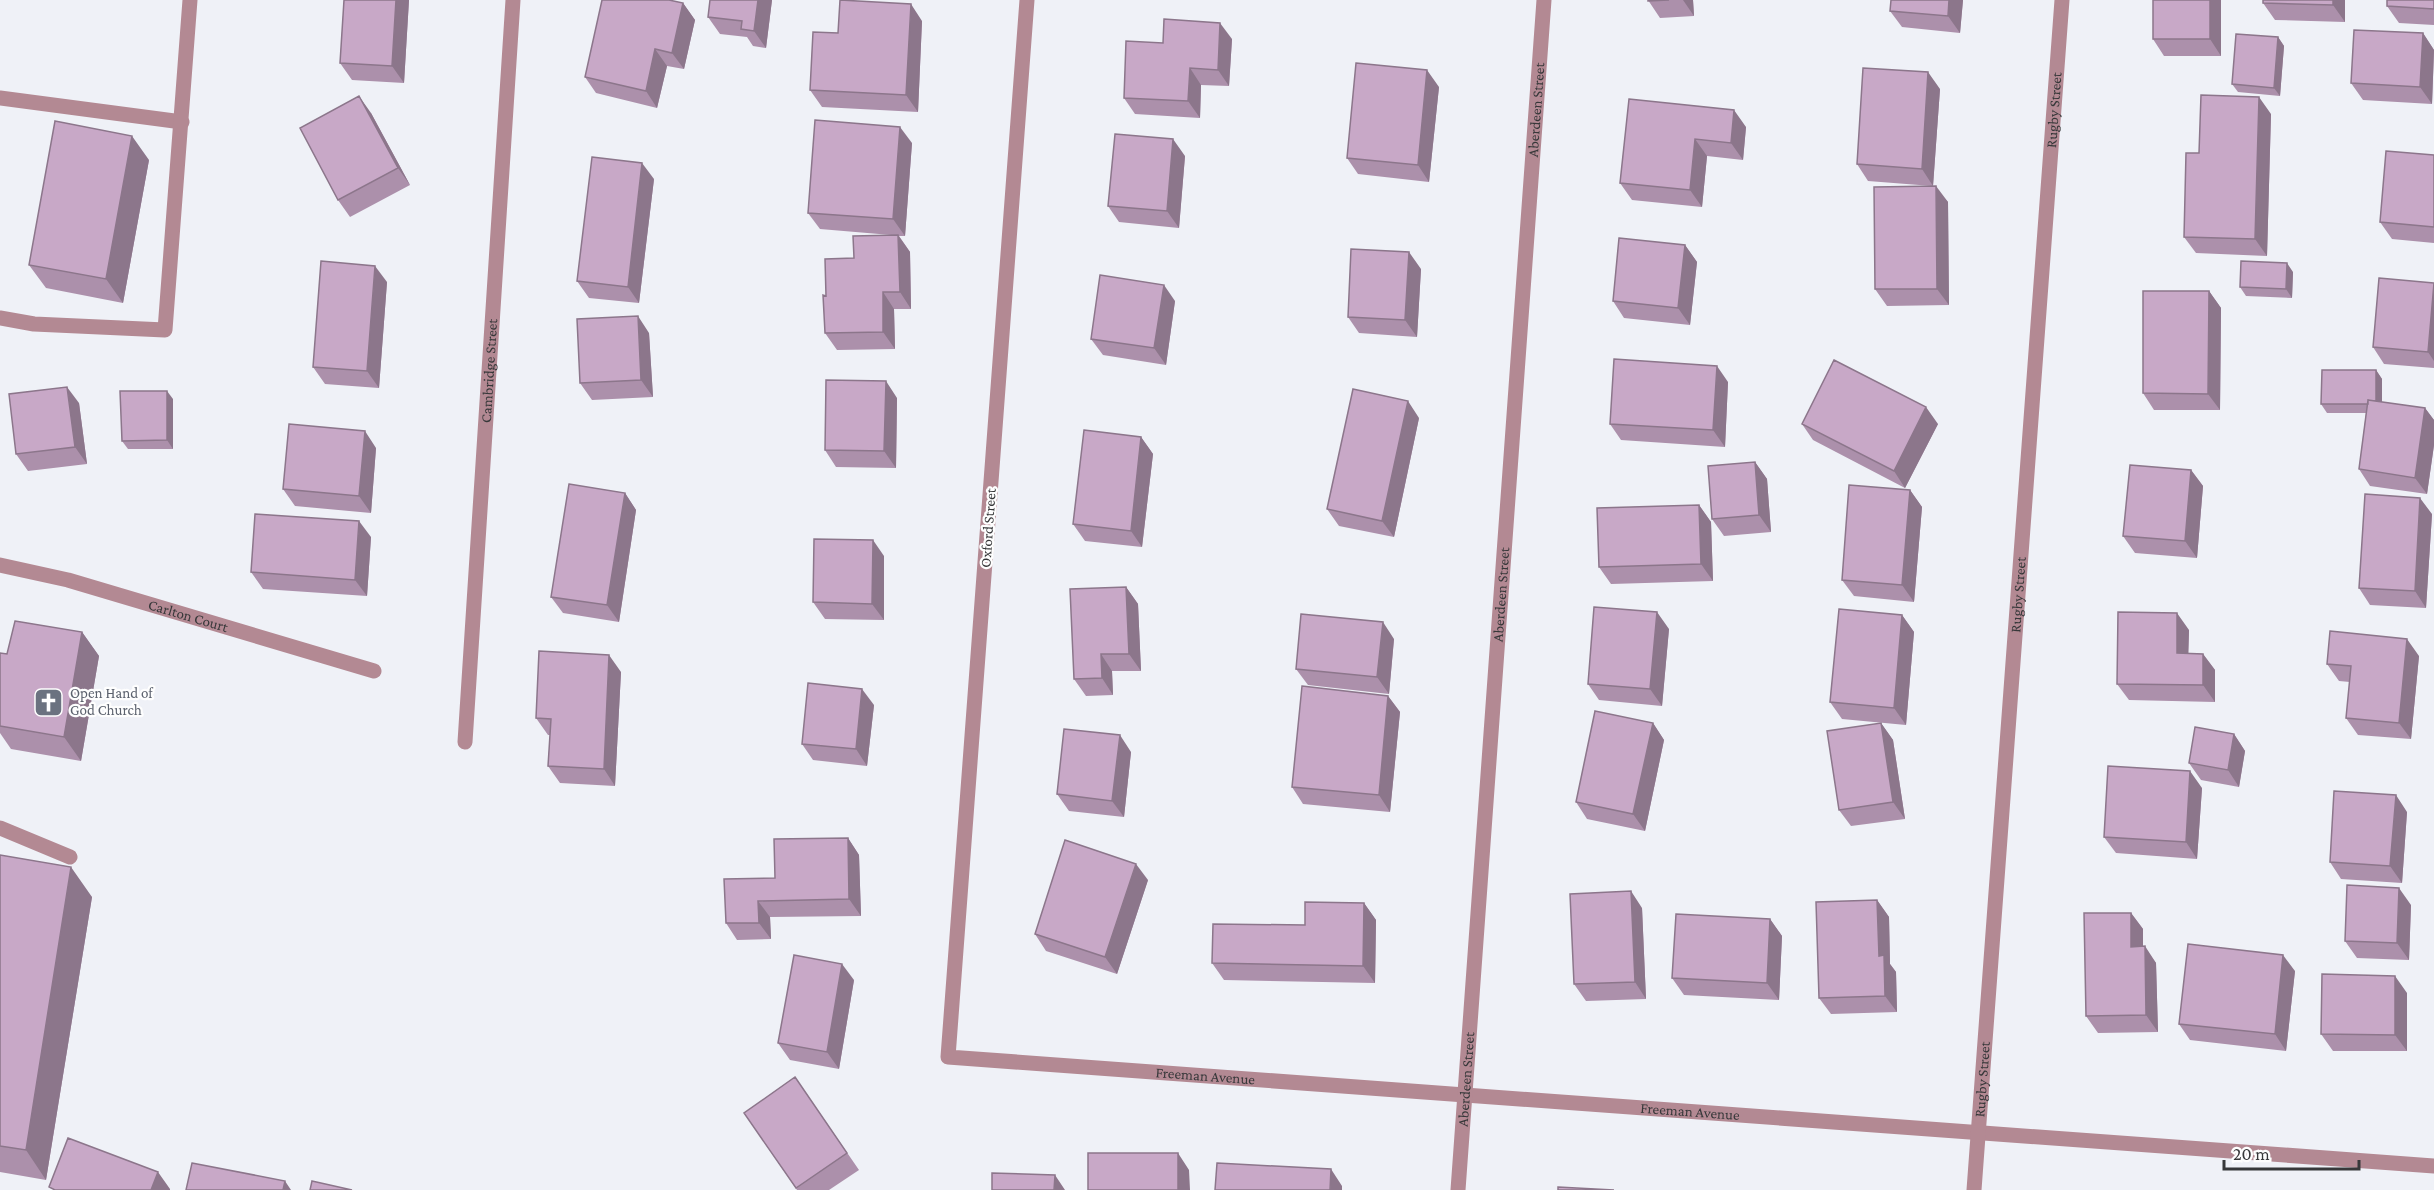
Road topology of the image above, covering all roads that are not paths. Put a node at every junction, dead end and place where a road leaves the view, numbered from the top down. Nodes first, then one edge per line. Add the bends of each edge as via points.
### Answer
1 (190, 0) edge
2 (513, 0) edge
3 (1027, 0) edge
4 (1544, 0) edge
5 (2062, 0) edge
6 (0, 98) edge
7 (182, 122) junction
8 (0, 318) edge
9 (0, 565) edge
10 (374, 671) dead end
11 (465, 742) dead end
12 (0, 828) edge
13 (70, 857) dead end
14 (948, 1057) joint
15 (1465, 1094) junction
16 (1978, 1132) junction
17 (2434, 1166) edge
18 (1458, 1190) edge
19 (1974, 1190) edge

1 - 7 street
2 - 11 street, Cambridge Street
3 - 14 street, Oxford Street
4 - 15 street, Aberdeen Street
5 - 16 street, Rugby Street
6 - 7 street
7 - 8 street via 165,330 34,324
9 - 10 street, Carlton Court via 110,592
12 - 13 street
14 - 15 street, Freeman Avenue
15 - 16 street, Freeman Avenue
15 - 18 street, Aberdeen Street
16 - 17 street, Freeman Avenue
16 - 19 street, Rugby Street

